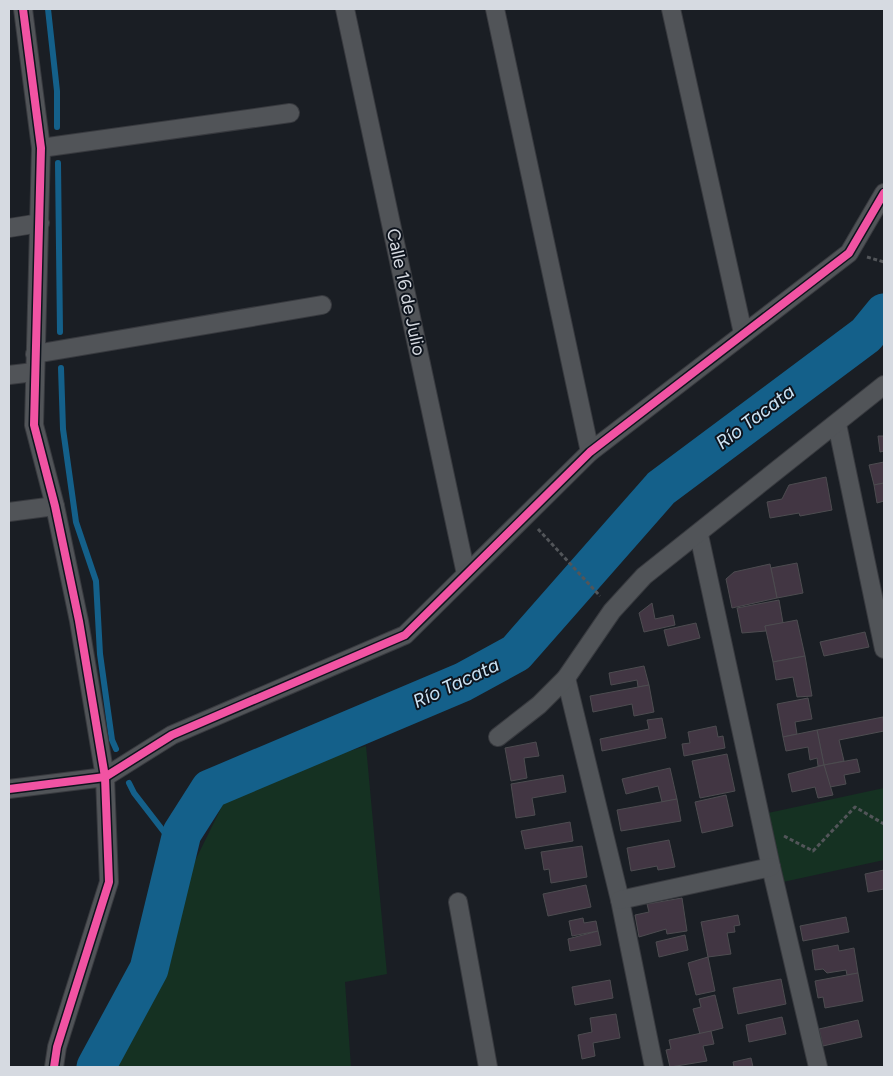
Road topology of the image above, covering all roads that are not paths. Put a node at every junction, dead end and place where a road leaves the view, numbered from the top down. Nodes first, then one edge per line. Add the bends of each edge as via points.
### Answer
1 (345, 9) edge
2 (495, 9) edge
3 (671, 9) edge
4 (18, 14) edge
5 (290, 113) dead end
6 (41, 148) junction
7 (884, 193) edge
8 (40, 223) junction
9 (9, 228) edge
10 (322, 305) dead end
11 (743, 333) junction
12 (35, 354) junction
13 (34, 372) junction
14 (9, 375) edge
15 (884, 385) edge
16 (836, 424) junction
17 (590, 452) junction
18 (55, 506) junction
19 (9, 512) edge
20 (699, 535) junction
21 (466, 574) junction
22 (884, 649) edge
23 (566, 678) junction
24 (498, 736) dead end
25 (105, 777) junction
26 (9, 789) edge
27 (770, 867) junction
28 (620, 900) junction
29 (458, 902) dead end
30 (54, 1067) edge
31 (488, 1067) edge
32 (654, 1067) edge
33 (818, 1067) edge

1 - 21 street, Calle 16 de Julio
2 - 17 street
3 - 11 street
4 - 6 street
5 - 6 street
6 - 8 street
7 - 11 street via 849,253
8 - 9 street
8 - 12 street
10 - 12 street
11 - 17 street
12 - 13 street
13 - 14 street
13 - 18 street via 34,425
15 - 16 street
16 - 20 street
16 - 22 street
17 - 21 street
18 - 19 street
18 - 25 street via 79,621
20 - 23 street via 644,576 612,611
20 - 27 street
21 - 25 street via 405,635 172,735
23 - 24 street via 539,705
23 - 28 street
25 - 26 street
25 - 30 street via 109,882
27 - 28 street
27 - 33 street
28 - 32 street
29 - 31 street

